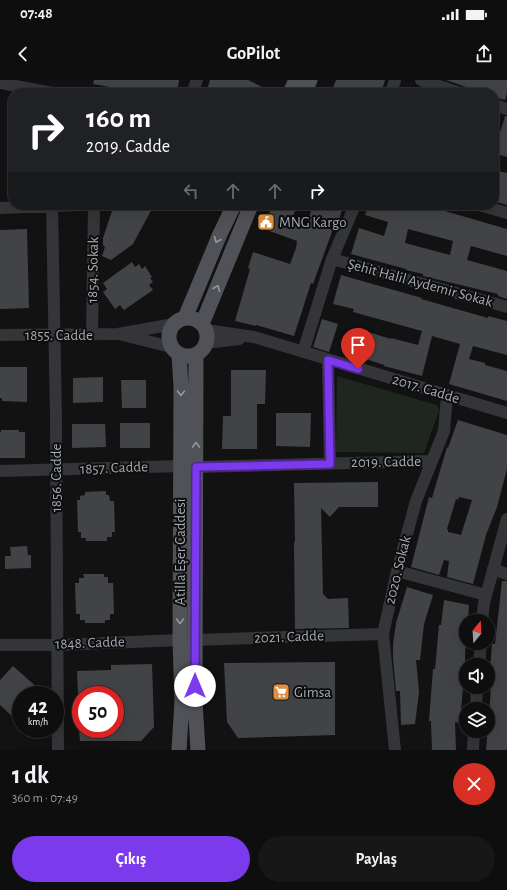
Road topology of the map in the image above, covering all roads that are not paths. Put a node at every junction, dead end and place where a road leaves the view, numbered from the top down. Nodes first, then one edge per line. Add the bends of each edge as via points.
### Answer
1 (421, 80) edge
2 (15, 82) edge
3 (0, 83) edge
4 (35, 88) edge
5 (445, 88) edge
6 (52, 210) edge
7 (94, 210) edge
8 (232, 210) edge
9 (249, 210) edge
10 (352, 210) edge
11 (496, 210) edge
12 (507, 213) edge
13 (332, 259) junction
14 (507, 307) edge
15 (179, 321) junction
16 (205, 332) junction
17 (92, 334) junction
18 (118, 334) junction
19 (0, 335) edge
20 (55, 335) junction
21 (175, 351) junction
22 (303, 352) junction
23 (196, 354) junction
24 (328, 360) junction
25 (447, 396) junction
26 (507, 413) edge
27 (432, 461) junction
28 (330, 464) junction
29 (181, 466) junction
30 (196, 467) junction
31 (56, 470) junction
32 (0, 471) edge
33 (507, 519) edge
34 (492, 569) junction
35 (397, 571) junction
36 (507, 574) edge
37 (486, 595) junction
38 (483, 614) edge
39 (383, 634) junction
40 (180, 640) junction
41 (195, 640) junction
42 (0, 645) edge
43 (58, 645) junction
44 (474, 738) edge
45 (58, 750) edge
46 (179, 750) edge
47 (198, 750) edge
48 (395, 750) edge
49 (473, 750) edge

1 - 5 street
2 - 3 street
2 - 4 street
6 - 20 street, 1856. Cadde
7 - 17 street, 1854. Sokak
8 -> 15 main road
16 -> 9 main road
10 - 13 street
11 - 12 street
13 - 14 street, Şehit Halil Aydemir Sokak
13 - 22 street
15 - 16 main road via 191,318 197,320
15 - 18 street, 1855. Cadde
15 - 21 main road via 169,334 169,341
16 - 22 street, 2017. Cadde via 254,337
16 - 23 main road via 204,349
17 - 18 street, 1855. Cadde
17 - 20 street, 1855. Cadde
18 - 21 street, 1855. Cadde
19 - 20 street, 1855. Cadde
20 - 31 street, 1856. Cadde
21 - 23 main road via 186,357
21 -> 29 main road, Atilla Eşer Caddesi via 181,386
22 - 24 street, 2017. Cadde
30 -> 23 main road, Atilla Eşer Caddesi
24 - 25 street, 2017. Cadde
24 - 28 street
25 - 26 street, 2017. Cadde
25 - 27 street, 2020. Sokak via 444,430
27 - 28 street, 2019. Cadde
27 - 35 street, 2020. Sokak via 416,501
28 - 30 street, 2019. Cadde
29 - 31 street, 1857. Cadde
29 -> 40 main road, Atilla Eşer Caddesi
30 - 41 main road, Atilla Eşer Caddesi
31 - 32 street, 1857. Cadde
31 - 43 street, 1856. Cadde
33 - 34 street
34 - 36 street
34 - 37 street
35 - 37 street
35 - 39 street, 2020. Sokak
37 - 38 street
39 - 41 street, 2021. Cadde
39 - 48 street, 2020. Sokak
40 - 43 street, 1848. Cadde
40 - 46 main road, Atilla Eşer Caddesi via 182,701
41 - 47 main road, Atilla Eşer Caddesi
42 - 43 street, 1848. Cadde
43 - 45 street, 1856. Cadde
44 - 49 street

